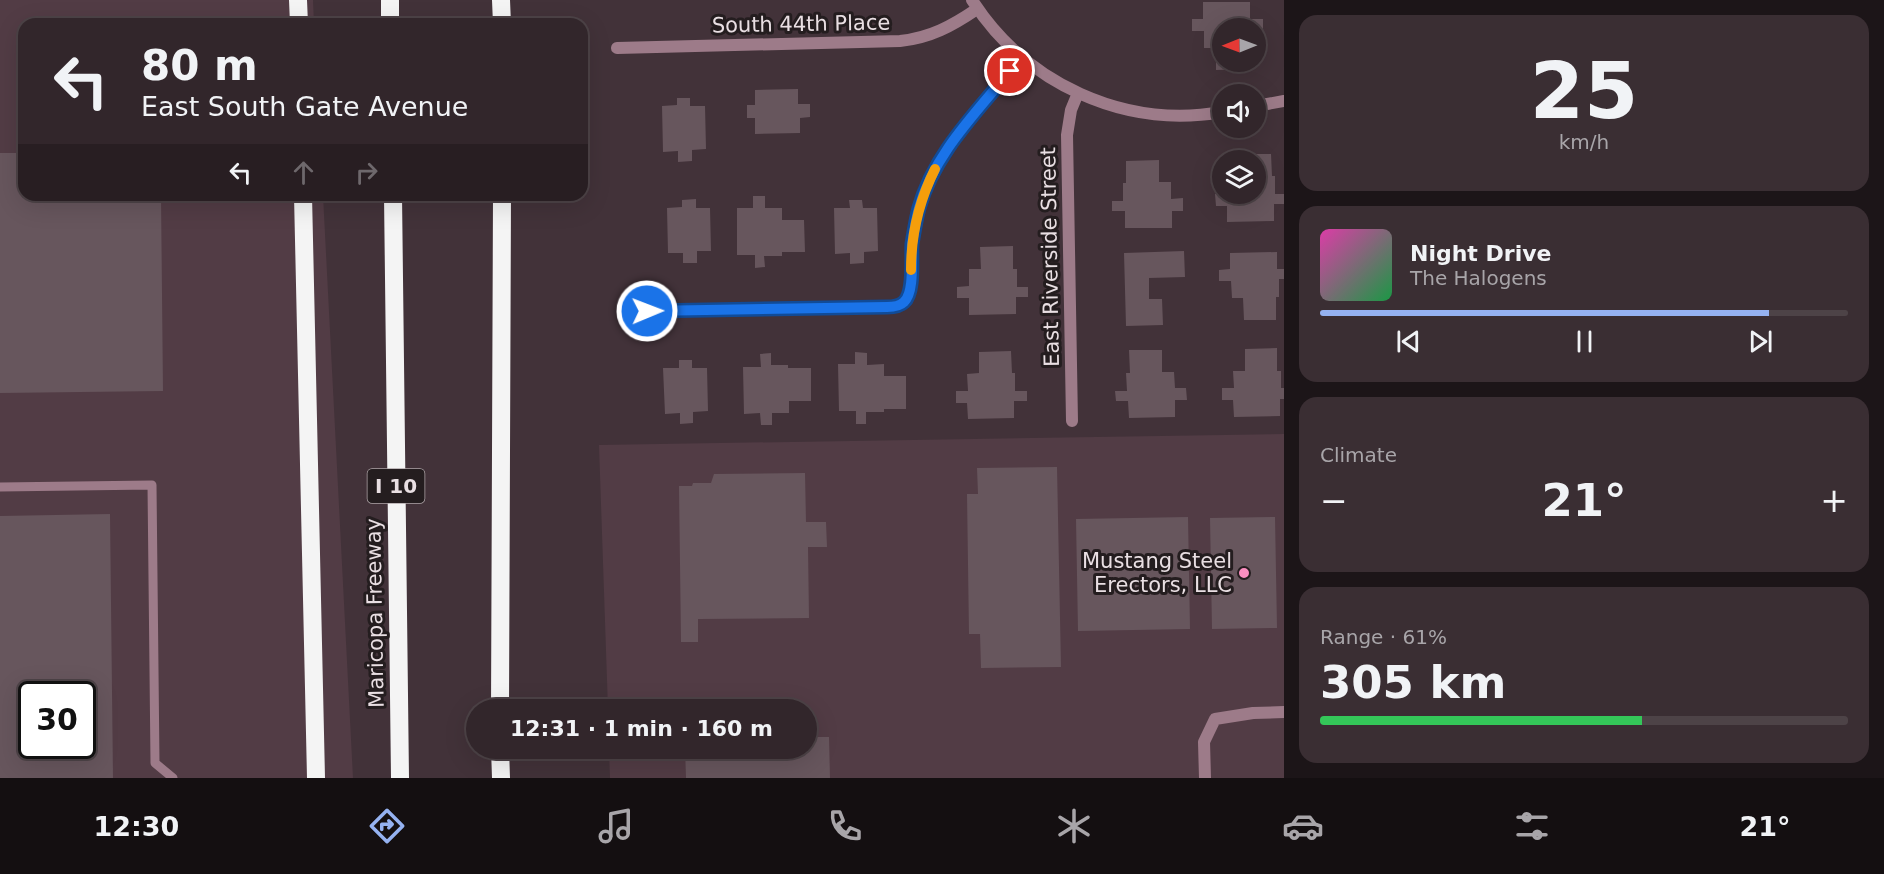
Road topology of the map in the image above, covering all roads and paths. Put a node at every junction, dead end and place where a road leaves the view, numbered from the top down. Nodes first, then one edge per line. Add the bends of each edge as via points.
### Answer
1 (298, 0) edge
2 (390, 0) edge
3 (501, 0) edge
4 (974, 4) edge
5 (299, 18) edge
6 (390, 18) edge
7 (501, 18) edge
8 (617, 48) dead end
9 (1020, 58) junction
10 (1078, 93) junction
11 (1284, 101) edge
12 (1266, 104) edge
13 (1212, 114) edge
14 (303, 201) edge
15 (393, 201) edge
16 (502, 201) edge
17 (629, 303) dead end
18 (1072, 421) dead end
19 (0, 487) edge
20 (500, 699) edge
21 (1284, 712) edge
22 (500, 759) edge
23 (173, 778) edge
24 (314, 778) edge
25 (400, 778) edge
26 (501, 778) edge
27 (1205, 778) edge

1 - 5 highway
2 - 6 highway
3 - 7 highway
4 - 8 street, South 44th Place via 951,26 934,35 900,41
4 - 9 street
9 - 10 street
9 - 17 street via 956,137 930,179 915,226 911,283 905,302 887,307 647,311
10 - 13 street via 1123,108 1162,115
10 - 18 street, East Riverside Street via 1067,135
11 - 12 street
14 - 24 highway
15 - 25 highway, Maricopa Freeway / I 10
16 - 20 highway
19 - 23 lane via 152,485 155,763
21 - 27 street via 1215,719 1204,742
22 - 26 highway

